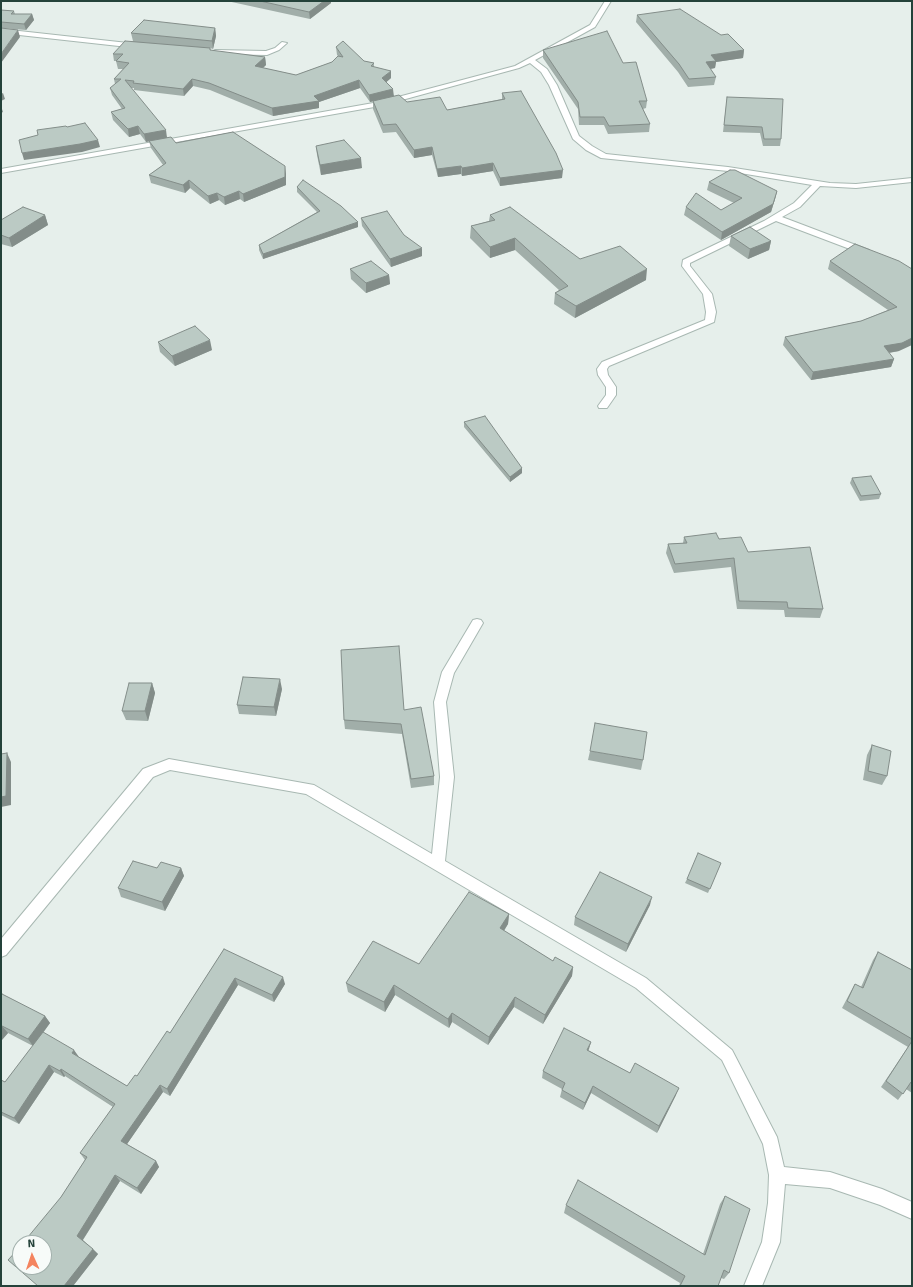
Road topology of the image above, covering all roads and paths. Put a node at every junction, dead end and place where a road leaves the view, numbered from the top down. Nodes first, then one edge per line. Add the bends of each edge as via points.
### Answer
1 (608, 1) edge
2 (1, 31) edge
3 (284, 43) dead end
4 (145, 47) edge
5 (206, 52) edge
6 (531, 60) junction
7 (1, 171) edge
8 (912, 180) edge
9 (817, 184) junction
10 (776, 218) junction
11 (874, 255) edge
12 (604, 406) dead end
13 (477, 624) dead end
14 (438, 864) junction
15 (1, 950) edge
16 (777, 1175) junction
17 (912, 1211) edge
18 (753, 1286) edge

1 - 6 street via 593,26
2 - 4 street
3 - 5 street via 277,49 267,52
6 - 7 street via 516,67 380,104
6 - 9 street via 544,71 553,85 576,137 604,156 728,169
8 - 9 street via 856,186
9 - 10 street via 797,205
10 - 11 street
10 - 12 street via 686,262 686,266 707,294 711,312 709,322 605,364 602,368 611,395
13 - 14 street via 448,672 440,702 447,777
14 - 15 street via 309,789 169,764 148,773
14 - 16 street via 641,983 727,1055 771,1143
16 - 17 street via 830,1180 882,1197
16 - 18 street via 771,1242

